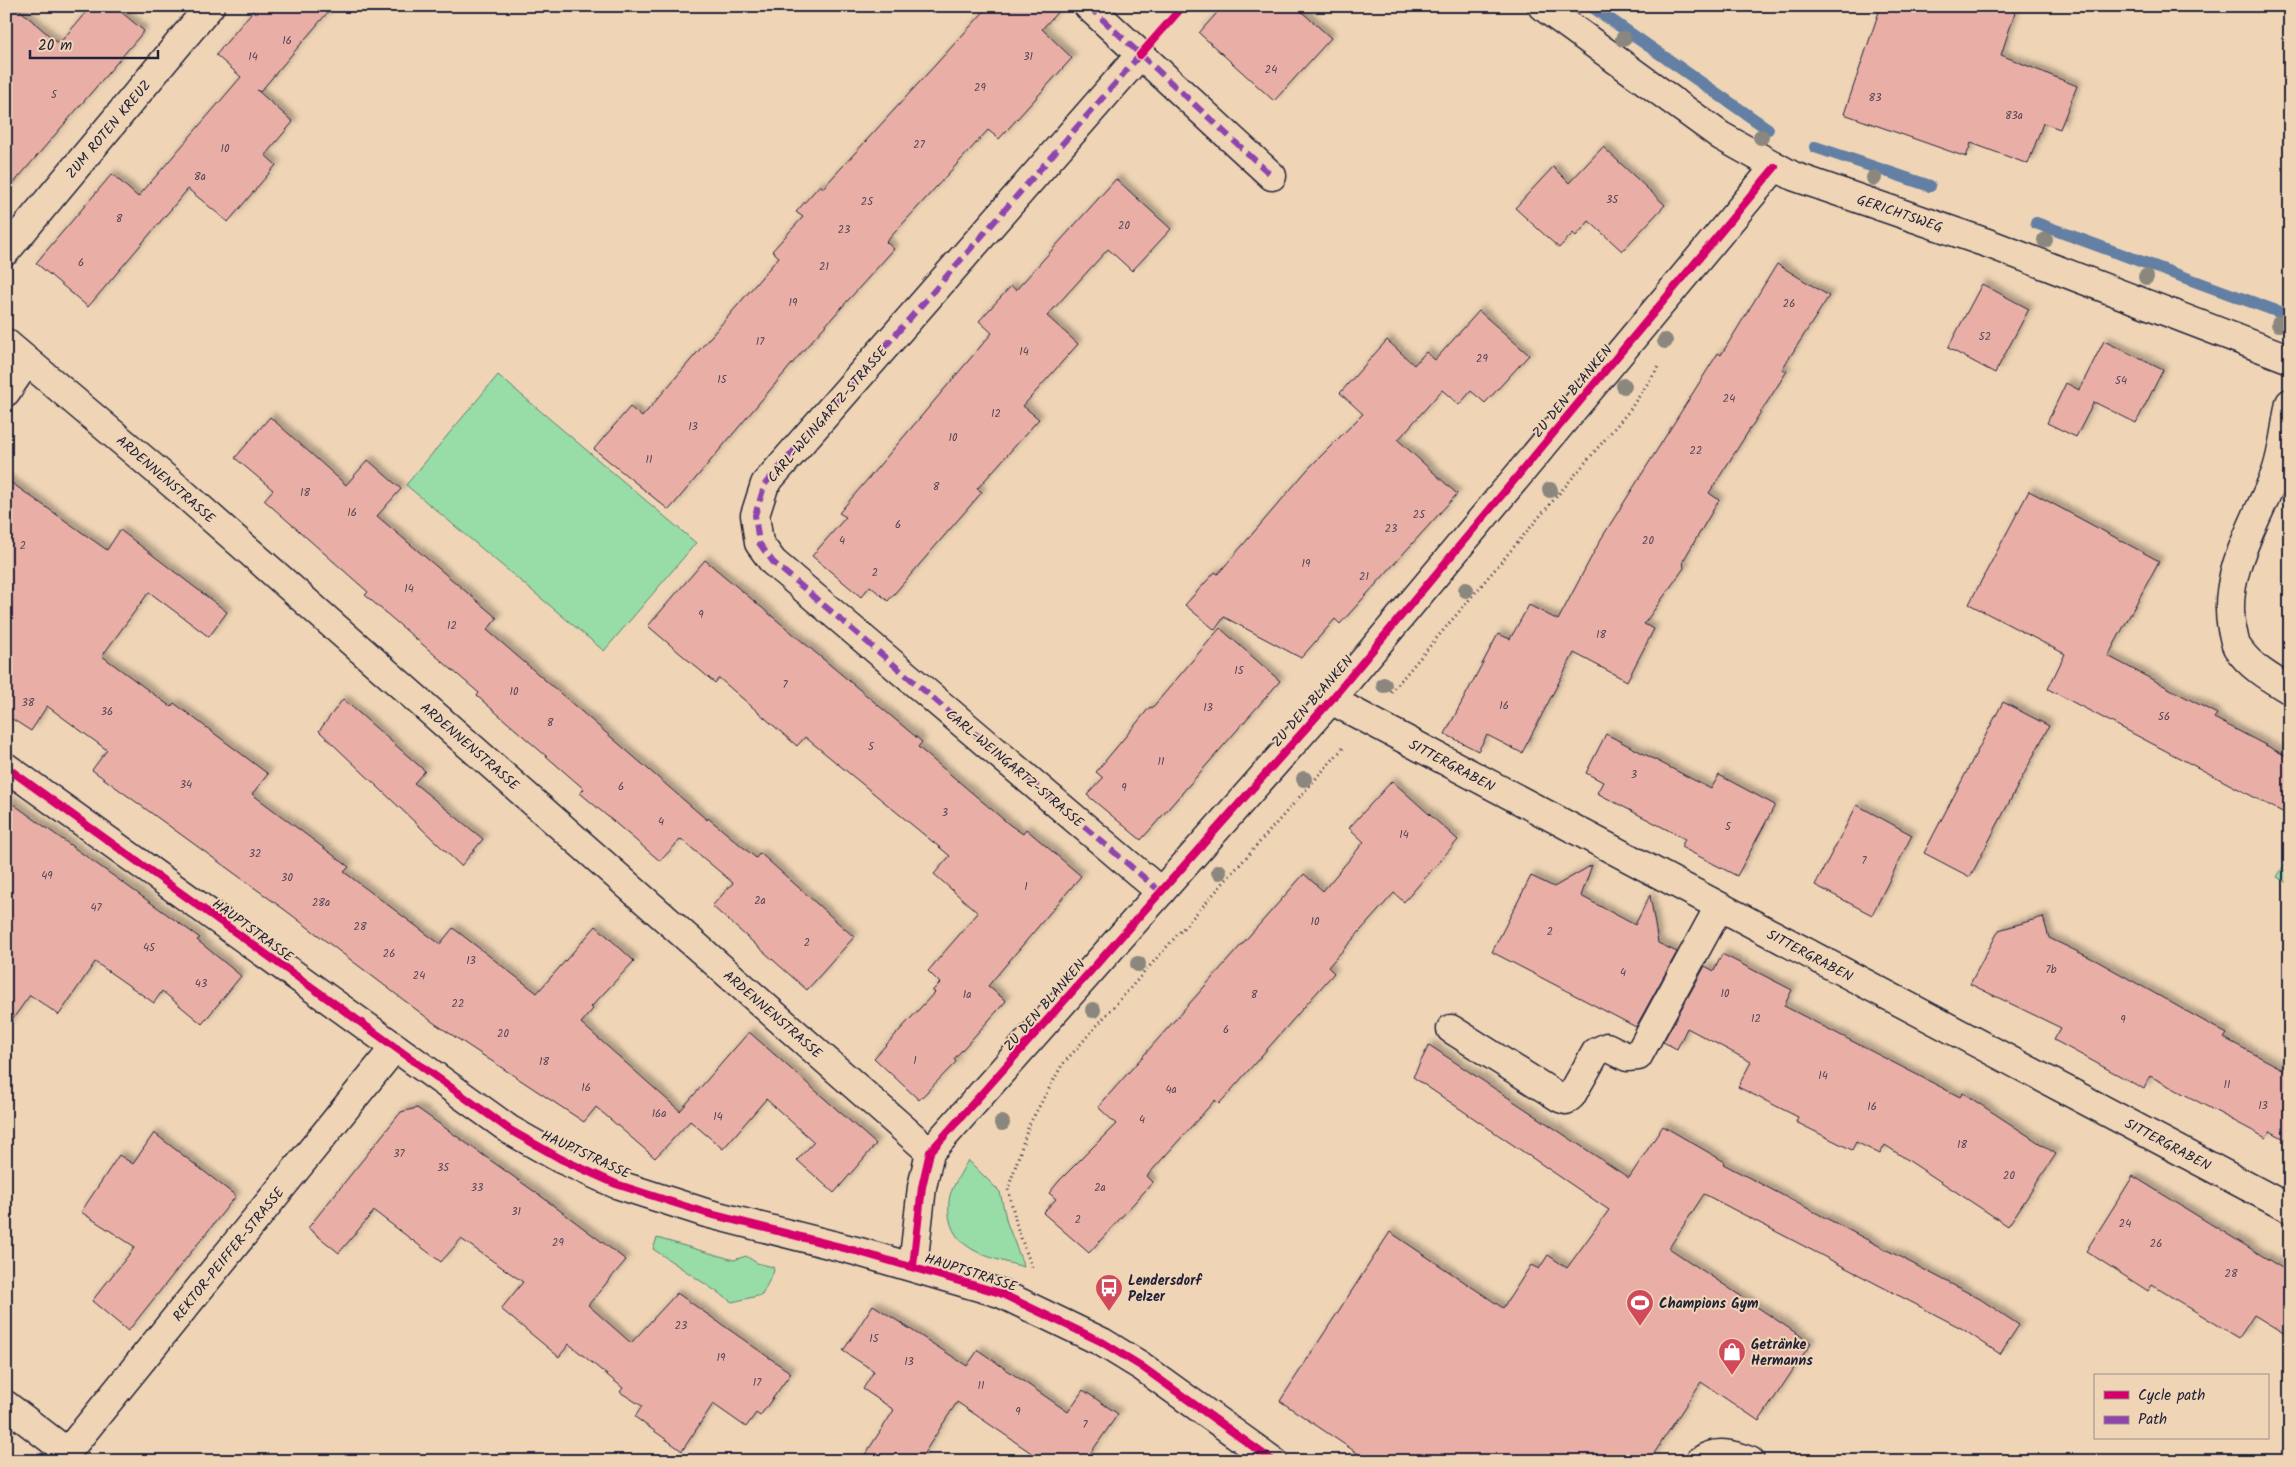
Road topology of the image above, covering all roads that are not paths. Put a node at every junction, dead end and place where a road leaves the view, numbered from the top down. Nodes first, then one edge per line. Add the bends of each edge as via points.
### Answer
1 (210, 6) edge
2 (1088, 6) edge
3 (1542, 6) edge
4 (1140, 55) junction
5 (1775, 167) junction
6 (1272, 176) dead end
7 (6, 251) edge
8 (6, 343) edge
9 (2290, 359) edge
10 (27, 361) junction
11 (6, 392) edge
12 (2290, 403) edge
13 (2290, 690) edge
14 (1331, 700) junction
15 (6, 767) edge
16 (1161, 892) junction
17 (1719, 907) junction
18 (1451, 1030) dead end
19 (395, 1047) junction
20 (930, 1152) junction
21 (2290, 1209) edge
22 (913, 1266) junction
23 (6, 1405) edge
24 (64, 1456) edge
25 (1274, 1461) edge
26 (1700, 1461) edge
27 (1750, 1461) edge

1 - 7 street, ZUM ROTEN KREUZ
2 - 4 street
3 - 5 street, GERICHTSWEG via 1721,136
4 - 6 street
4 - 16 street, CARL-WEINGARTZ-STRASSE via 765,484 755,515 759,543 773,562
5 - 9 street, GERICHTSWEG via 1990,244
5 - 14 street, ZU DEN BLANKEN
8 - 10 street, ARDENNENSTRASSE
10 - 11 street
10 - 20 street, ARDENNENSTRASSE via 182,492
12 - 13 street via 2276,475 2248,535 2234,575 2230,617 2236,645 2248,661
14 - 16 street, ZU DEN BLANKEN
14 - 17 street, SITTERGRABEN
15 - 19 street, HAUPTSTRASSE
16 - 20 street, ZU DEN BLANKEN
17 - 18 street via 1638,1056 1627,1057 1607,1046 1596,1052 1572,1096 1566,1100
17 - 21 street, SITTERGRABEN
19 - 22 street, HAUPTSTRASSE via 510,1130 561,1159 616,1184 706,1213
19 - 24 street, REKTOR-PEIFFER-STRASSE
20 - 22 street, ZU DEN BLANKEN via 922,1187
22 - 25 street, HAUPTSTRASSE via 1000,1293 1102,1342
23 - 24 street
26 - 27 street via 1708,1455 1729,1453

